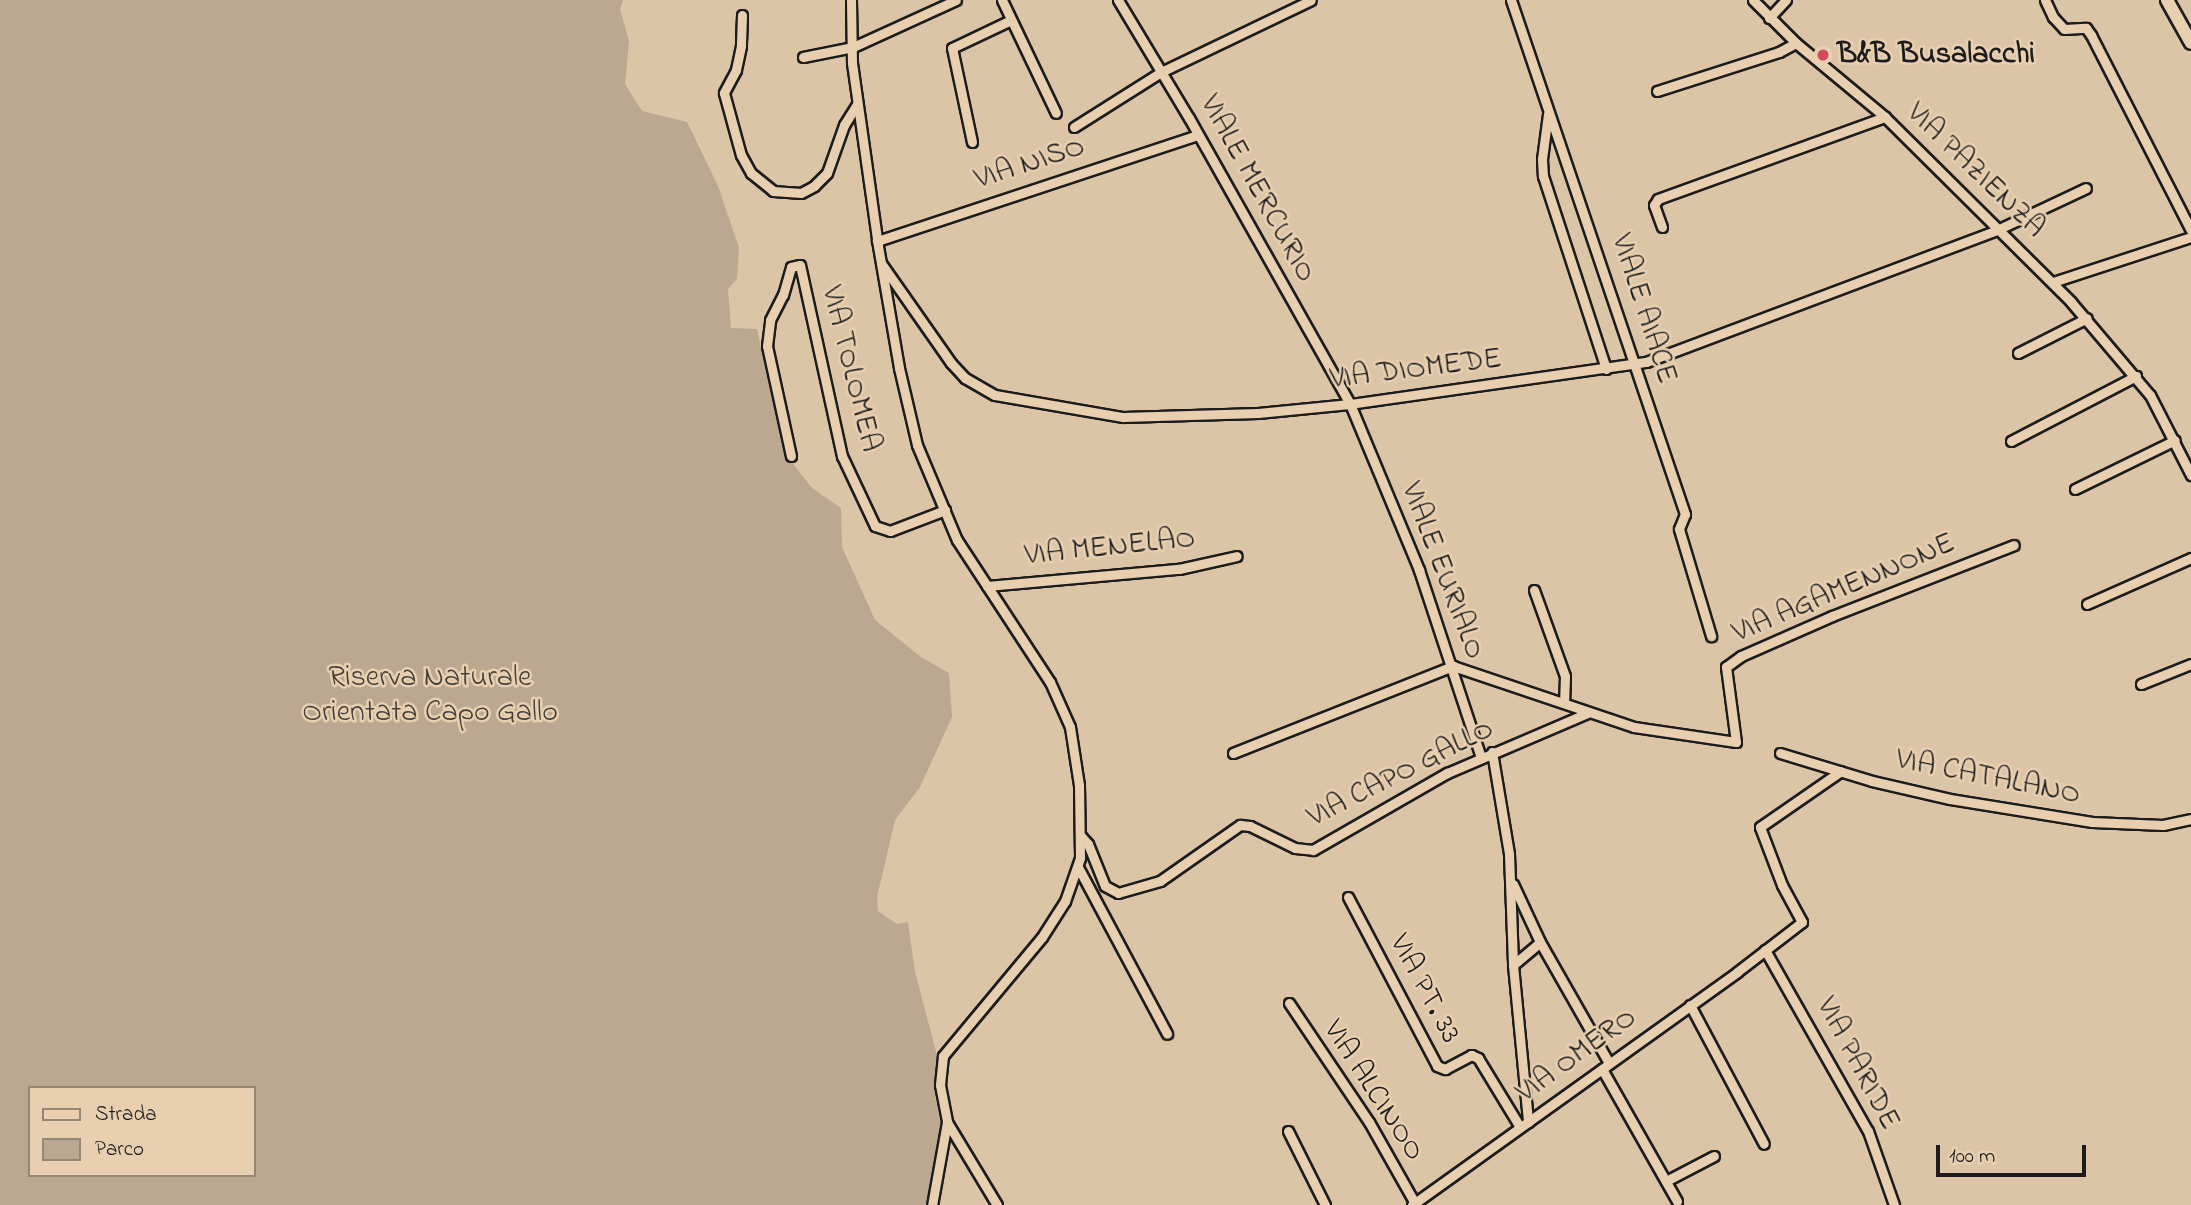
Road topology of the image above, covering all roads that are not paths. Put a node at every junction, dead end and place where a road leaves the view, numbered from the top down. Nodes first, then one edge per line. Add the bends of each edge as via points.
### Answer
1 (851, 0) edge
2 (956, 0) edge
3 (1002, 0) edge
4 (1118, 0) edge
5 (1311, 0) edge
6 (1511, 0) edge
7 (1753, 0) edge
8 (1786, 0) edge
9 (2045, 0) edge
10 (2166, 0) edge
11 (741, 15) dead end
12 (1769, 18) junction
13 (1012, 20) junction
14 (1796, 43) junction
15 (2191, 43) edge
16 (853, 47) junction
17 (803, 57) dead end
18 (1161, 72) junction
19 (1657, 91) dead end
20 (1545, 95) junction
21 (857, 104) junction
22 (1056, 113) dead end
23 (1885, 117) junction
24 (1074, 127) dead end
25 (1198, 135) junction
26 (972, 142) dead end
27 (2086, 188) dead end
28 (1662, 227) dead end
29 (1998, 229) junction
30 (2191, 230) edge
31 (2191, 237) edge
32 (877, 240) junction
33 (881, 263) junction
34 (2053, 282) junction
35 (2087, 318) junction
36 (2018, 353) dead end
37 (1635, 365) junction
38 (1606, 369) junction
39 (2136, 376) junction
40 (1350, 404) junction
41 (2175, 440) junction
42 (2011, 441) dead end
43 (791, 456) dead end
44 (2191, 475) edge
45 (2075, 489) dead end
46 (945, 510) junction
47 (2014, 545) dead end
48 (1237, 556) dead end
49 (2191, 558) edge
50 (987, 586) junction
51 (1534, 590) dead end
52 (2087, 604) dead end
53 (1711, 636) dead end
54 (2191, 664) edge
55 (1453, 666) junction
56 (2141, 684) dead end
57 (1564, 703) junction
58 (1588, 713) junction
59 (1492, 752) junction
60 (1233, 753) dead end
61 (1780, 753) dead end
62 (1481, 757) junction
63 (1841, 771) junction
64 (2191, 819) edge
65 (1080, 835) junction
66 (1509, 854) junction
67 (1078, 867) junction
68 (1348, 897) dead end
69 (1540, 942) junction
70 (1767, 948) junction
71 (1513, 965) junction
72 (1289, 1003) dead end
73 (1690, 1005) junction
74 (1167, 1034) dead end
75 (1605, 1066) junction
76 (947, 1122) junction
77 (1524, 1125) junction
78 (1288, 1131) dead end
79 (1764, 1144) dead end
80 (1714, 1156) dead end
81 (1666, 1181) junction
82 (1677, 1201) dead end
83 (1414, 1204) edge
84 (932, 1205) edge
85 (997, 1205) edge
86 (1325, 1205) edge
87 (1894, 1205) edge

1 - 16 street, VIA TOLOMEA
2 - 16 street
3 - 13 street
4 - 18 street, VIALE MERCURIO
5 - 18 street
6 - 20 street, VIALE AIACE
7 - 12 street, VIA PAZIENZA
8 - 12 street
9 - 30 street via 2064,29 2086,28 2091,34
10 - 15 main road
11 - 21 street via 741,46 724,93 726,104 741,155 751,173 773,191 801,192 827,173 844,125
12 - 14 street, VIA PAZIENZA
13 - 22 street
13 - 26 street via 952,48
14 - 19 street
14 - 23 street, VIA PAZIENZA
16 - 17 street
16 - 21 street, VIA TOLOMEA
18 - 24 street
18 - 25 street, VIALE MERCURIO
20 - 37 street, VIALE AIACE
20 - 38 street via 1549,124 1542,159 1544,176
21 - 32 street, VIA TOLOMEA
23 - 28 street via 1658,200 1654,205
23 - 29 street, VIA PAZIENZA
25 - 32 street, VIA NISO
25 - 40 street, VIALE MERCURIO
27 - 29 street, VIA DIOMEDE
29 - 34 street, VIA PAZIENZA
29 - 37 street, VIA DIOMEDE
31 - 34 street, VIA PAZIENZA
32 - 33 street, VIA TOLOMEA
33 - 40 street, VIA DIOMEDE via 965,378 1009,400 1135,417 1246,414
33 - 46 street, VIA TOLOMEA via 917,444
34 - 35 street
35 - 36 street
35 - 39 street
37 - 38 street, VIA DIOMEDE
37 - 53 street, VIALE AIACE via 1685,514 1679,529
38 - 40 street, VIA DIOMEDE
39 - 41 street
39 - 42 street
40 - 55 street, VIALE EURIALO
41 - 44 street
41 - 45 street
43 - 46 street, VIA TOLOMEA via 767,346 770,320 791,267 800,265 842,456 875,526 890,531
46 - 50 street, VIA TOLOMEA via 957,540
47 - 58 street, VIA AGAMENNONE via 1741,656 1726,667 1736,742 1634,727
48 - 50 street, VIA MENELAO via 1178,569
49 - 52 street
50 - 65 street, VIA TOLOMEA via 1050,681 1070,727 1079,785
51 - 57 street via 1565,676
54 - 56 street
55 - 57 street
55 - 60 street
55 - 62 street, VIALE EURIALO
57 - 58 street
58 - 59 street, VIA CAPO GALLO
59 - 62 street, VIA CAPO GALLO
59 - 66 street
61 - 63 street, VIA CATALANO
62 - 65 street, VIA CAPO GALLO via 1313,850 1295,848 1240,825 1160,881 1130,892 1118,893 1105,886
63 - 64 street, VIA CATALANO via 1950,799 2092,822 2163,825
63 - 70 street, VIA OMERO via 1760,827 1802,922
65 - 67 street, VIA TOLOMEA
66 - 69 street via 1514,889
66 - 71 street
67 - 74 street
67 - 76 street via 1065,901 1042,937 943,1056 940,1085
68 - 77 street, VIA PT. 33 via 1437,1066 1445,1069 1471,1055 1478,1058
69 - 71 street
69 - 75 street
70 - 73 street, VIA OMERO
70 - 87 street, VIA PARIDE via 1868,1131
71 - 77 street
72 - 83 street, VIA ALCINOO via 1369,1122
73 - 75 street, VIA OMERO
73 - 79 street
75 - 77 street, VIA OMERO
75 - 81 street
76 - 84 street
76 - 85 street
77 - 83 street, VIA OMERO
78 - 86 street
80 - 81 street
81 - 82 street

